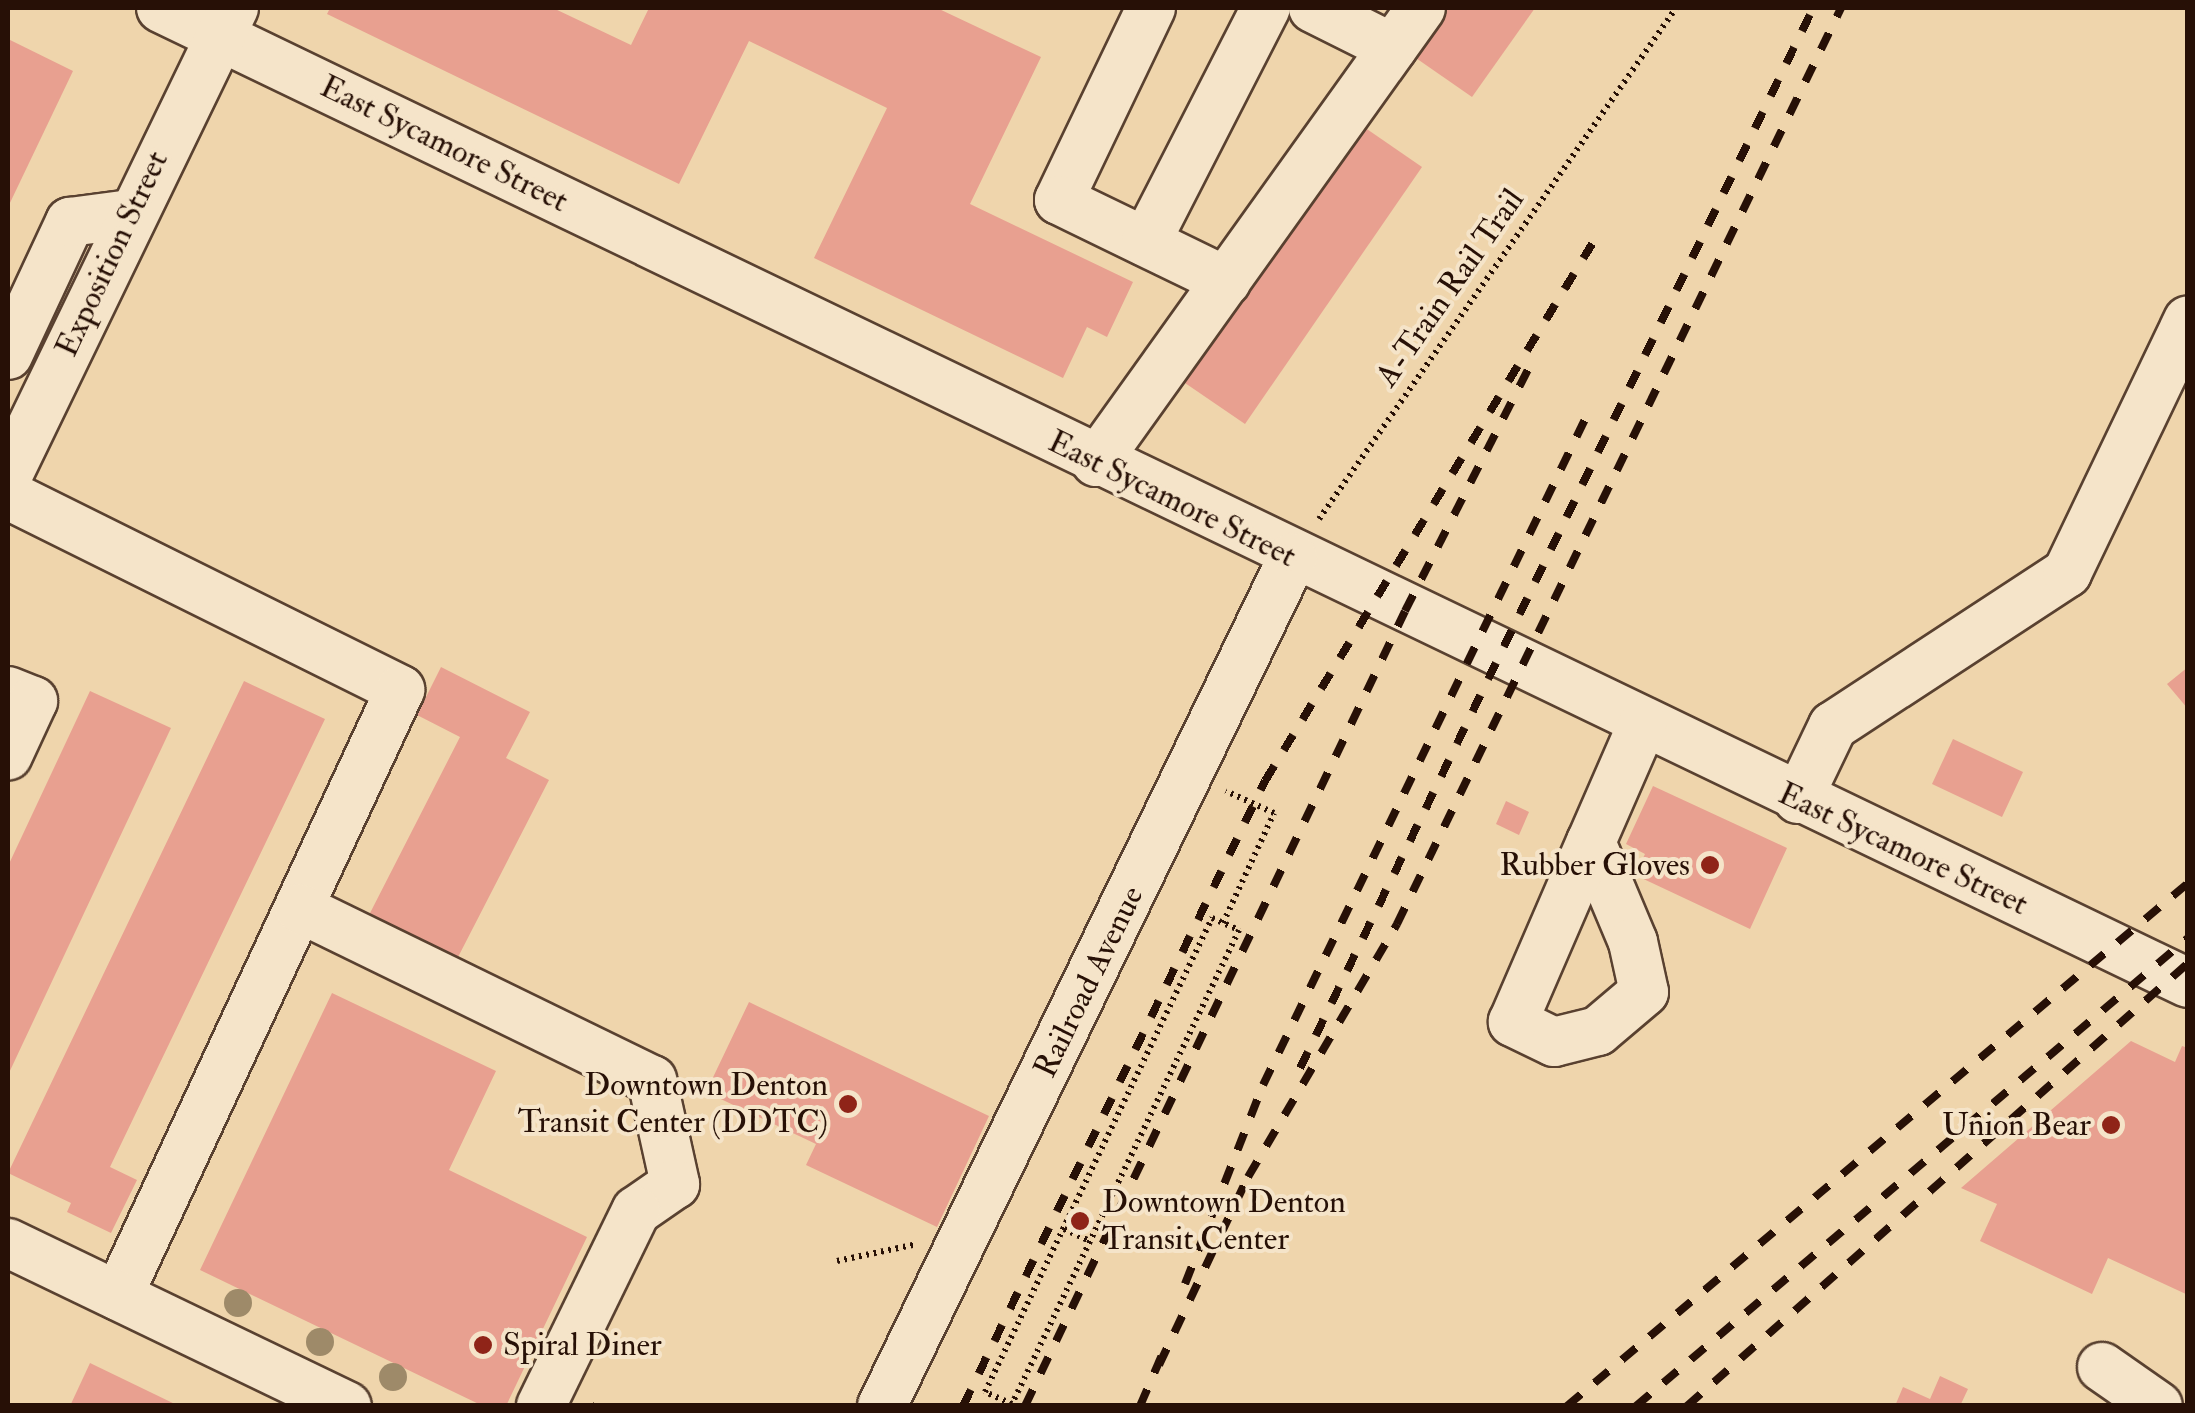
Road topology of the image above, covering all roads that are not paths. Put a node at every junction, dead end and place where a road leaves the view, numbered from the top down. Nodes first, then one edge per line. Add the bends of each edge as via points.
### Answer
1 (160, 8) edge
2 (1152, 8) edge
3 (1266, 8) edge
4 (1314, 8) edge
5 (1422, 8) edge
6 (225, 20) edge
7 (1393, 48) junction
8 (130, 214) junction
9 (1146, 242) junction
10 (1226, 281) junction
11 (2188, 320) edge
12 (8, 355) edge
13 (1096, 462) junction
14 (8, 475) edge
15 (8, 494) edge
16 (1290, 556) junction
17 (8, 690) edge
18 (1642, 724) junction
19 (8, 755) edge
20 (1798, 799) junction
21 (1591, 842) dead end
22 (299, 908) junction
23 (2188, 983) edge
24 (8, 1243) edge
25 (118, 1296) junction
26 (2102, 1368) dead end
27 (347, 1406) edge
28 (541, 1406) edge
29 (882, 1406) edge
30 (2158, 1406) edge

1 - 6 street, East Sycamore Street
2 - 9 street via 1059,200
3 - 9 street
4 - 7 street
5 - 7 street
6 - 8 street, Exposition Street
6 - 13 street, East Sycamore Street
7 - 10 street
8 - 12 street via 70,222
8 - 14 street, Exposition Street
9 - 10 street
10 - 13 street
11 - 20 street via 2067,573 1833,726
13 - 16 street, East Sycamore Street
15 - 22 street via 400,690
16 - 18 street, East Sycamore Street
16 - 29 street, Railroad Avenue
17 - 19 street via 32,701
18 - 20 street, East Sycamore Street
18 - 21 street
20 - 23 street, East Sycamore Street
22 - 25 street
22 - 28 street via 652,1080 675,1184 636,1210
24 - 25 street
25 - 27 street
26 - 30 street

